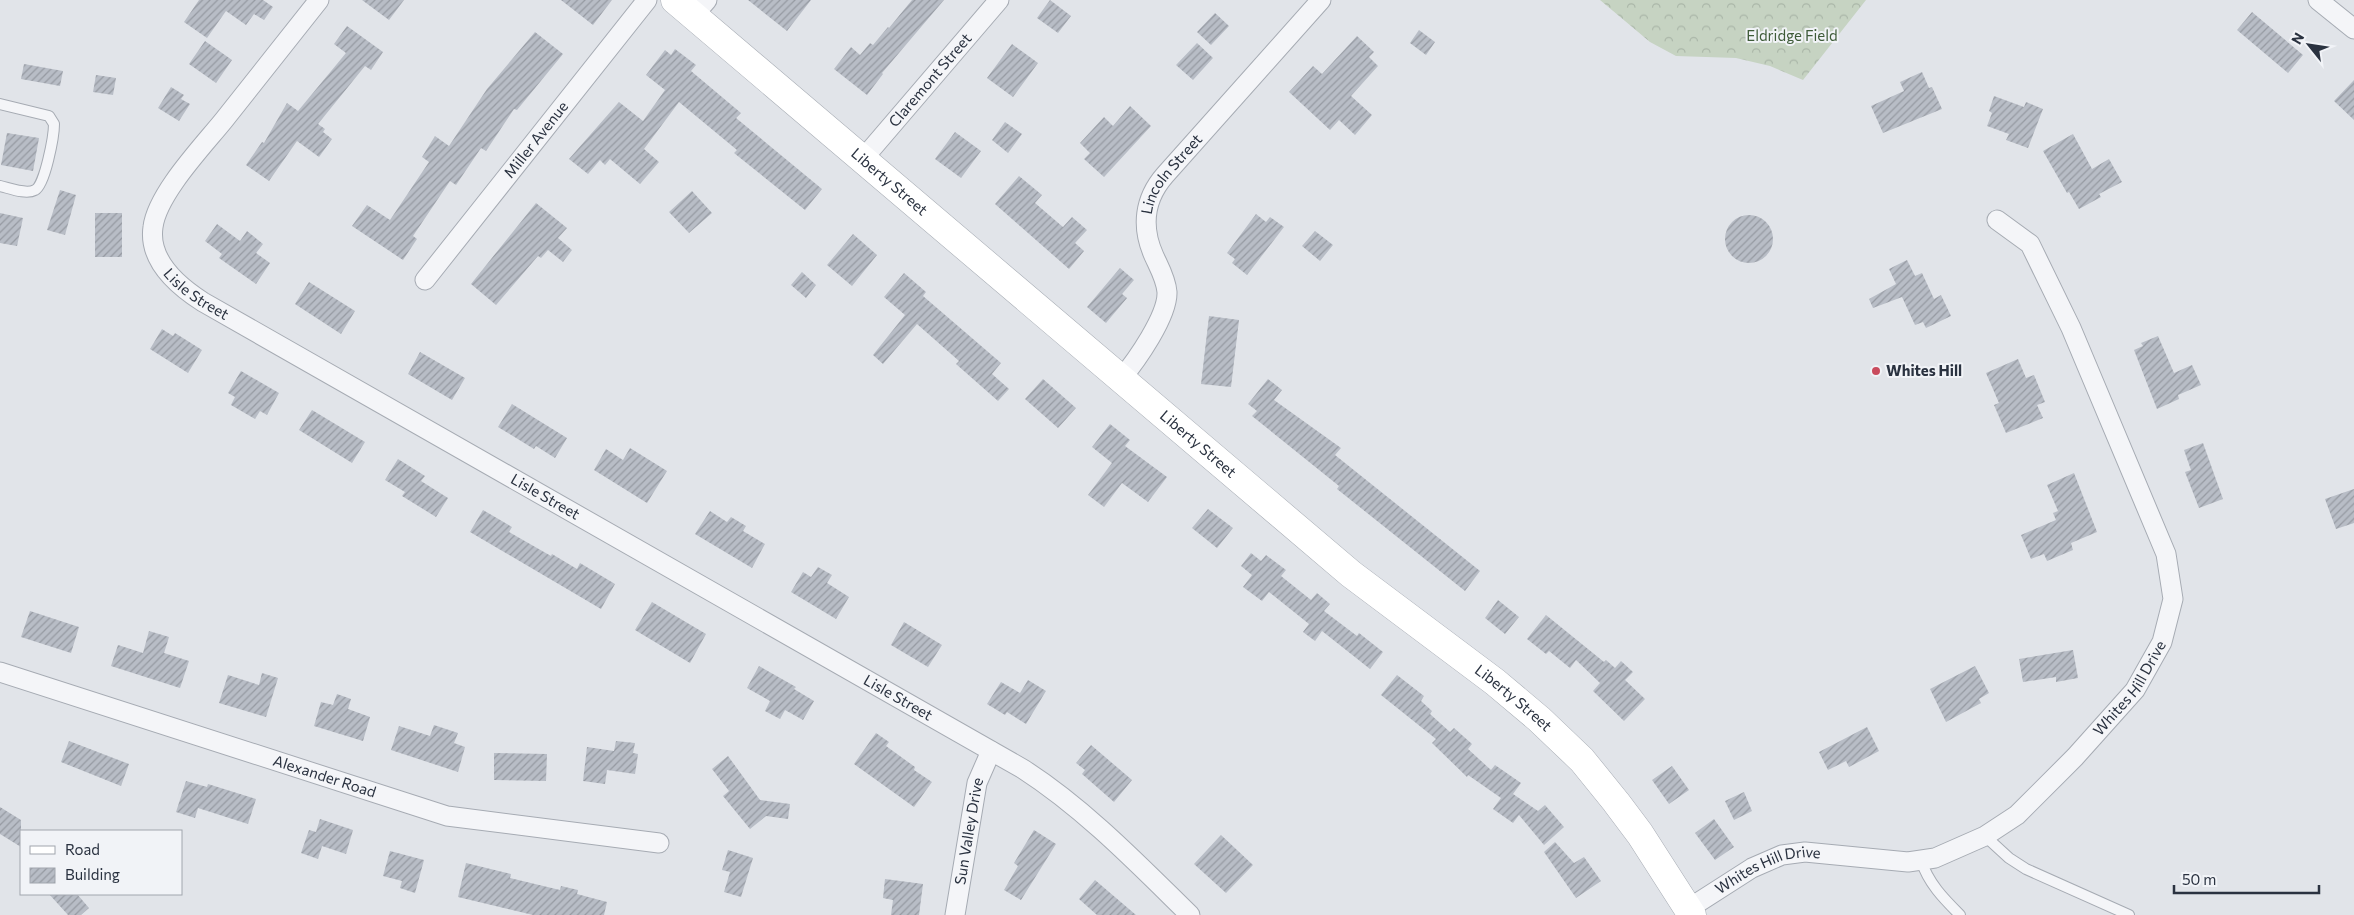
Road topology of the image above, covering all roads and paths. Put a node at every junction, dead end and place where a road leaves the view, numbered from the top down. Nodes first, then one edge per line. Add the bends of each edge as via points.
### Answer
1 (319, 0) edge
2 (647, 0) edge
3 (998, 0) edge
4 (1320, 0) edge
5 (2318, 0) edge
6 (692, 5) edge
7 (2354, 29) edge
8 (0, 104) edge
9 (862, 160) junction
10 (0, 186) edge
11 (1997, 220) dead end
12 (425, 280) dead end
13 (1121, 379) junction
14 (0, 672) edge
15 (991, 751) junction
16 (1985, 836) junction
17 (659, 842) dead end
18 (1921, 860) junction
19 (1690, 912) edge
20 (954, 915) edge
21 (1190, 915) edge
22 (1960, 915) edge
23 (2129, 915) edge

1 - 15 street, Lisle Street via 181,174 159,208 152,227 153,245 160,263 173,280 203,302
2 - 12 street, Miller Avenue
3 - 9 street, Claremont Street
4 - 13 street, Lincoln Street via 1153,191 1146,213 1146,234 1165,283 1166,301 1135,360
5 - 7 street
6 - 9 main road, Liberty Street
8 - 10 lane via 49,116 54,124 43,180 37,188 28,192
9 - 13 main road, Liberty Street
11 - 16 street, Whites Hill Drive via 2030,244 2072,328 2166,554 2174,599 2162,642 2135,690 2017,815
13 - 19 main road, Liberty Street via 1358,580 1495,682 1539,719 1582,760 1616,802
14 - 17 street, Alexander Road via 447,816
15 - 20 street, Sun Valley Drive via 977,783
15 - 21 street, Lisle Street via 1058,795 1115,842
16 - 18 street, Whites Hill Drive via 1947,854
16 - 23 lane via 2026,869
18 - 19 street, Whites Hill Drive via 1898,862 1805,852 1782,855 1752,868
18 - 22 lane via 1933,886

